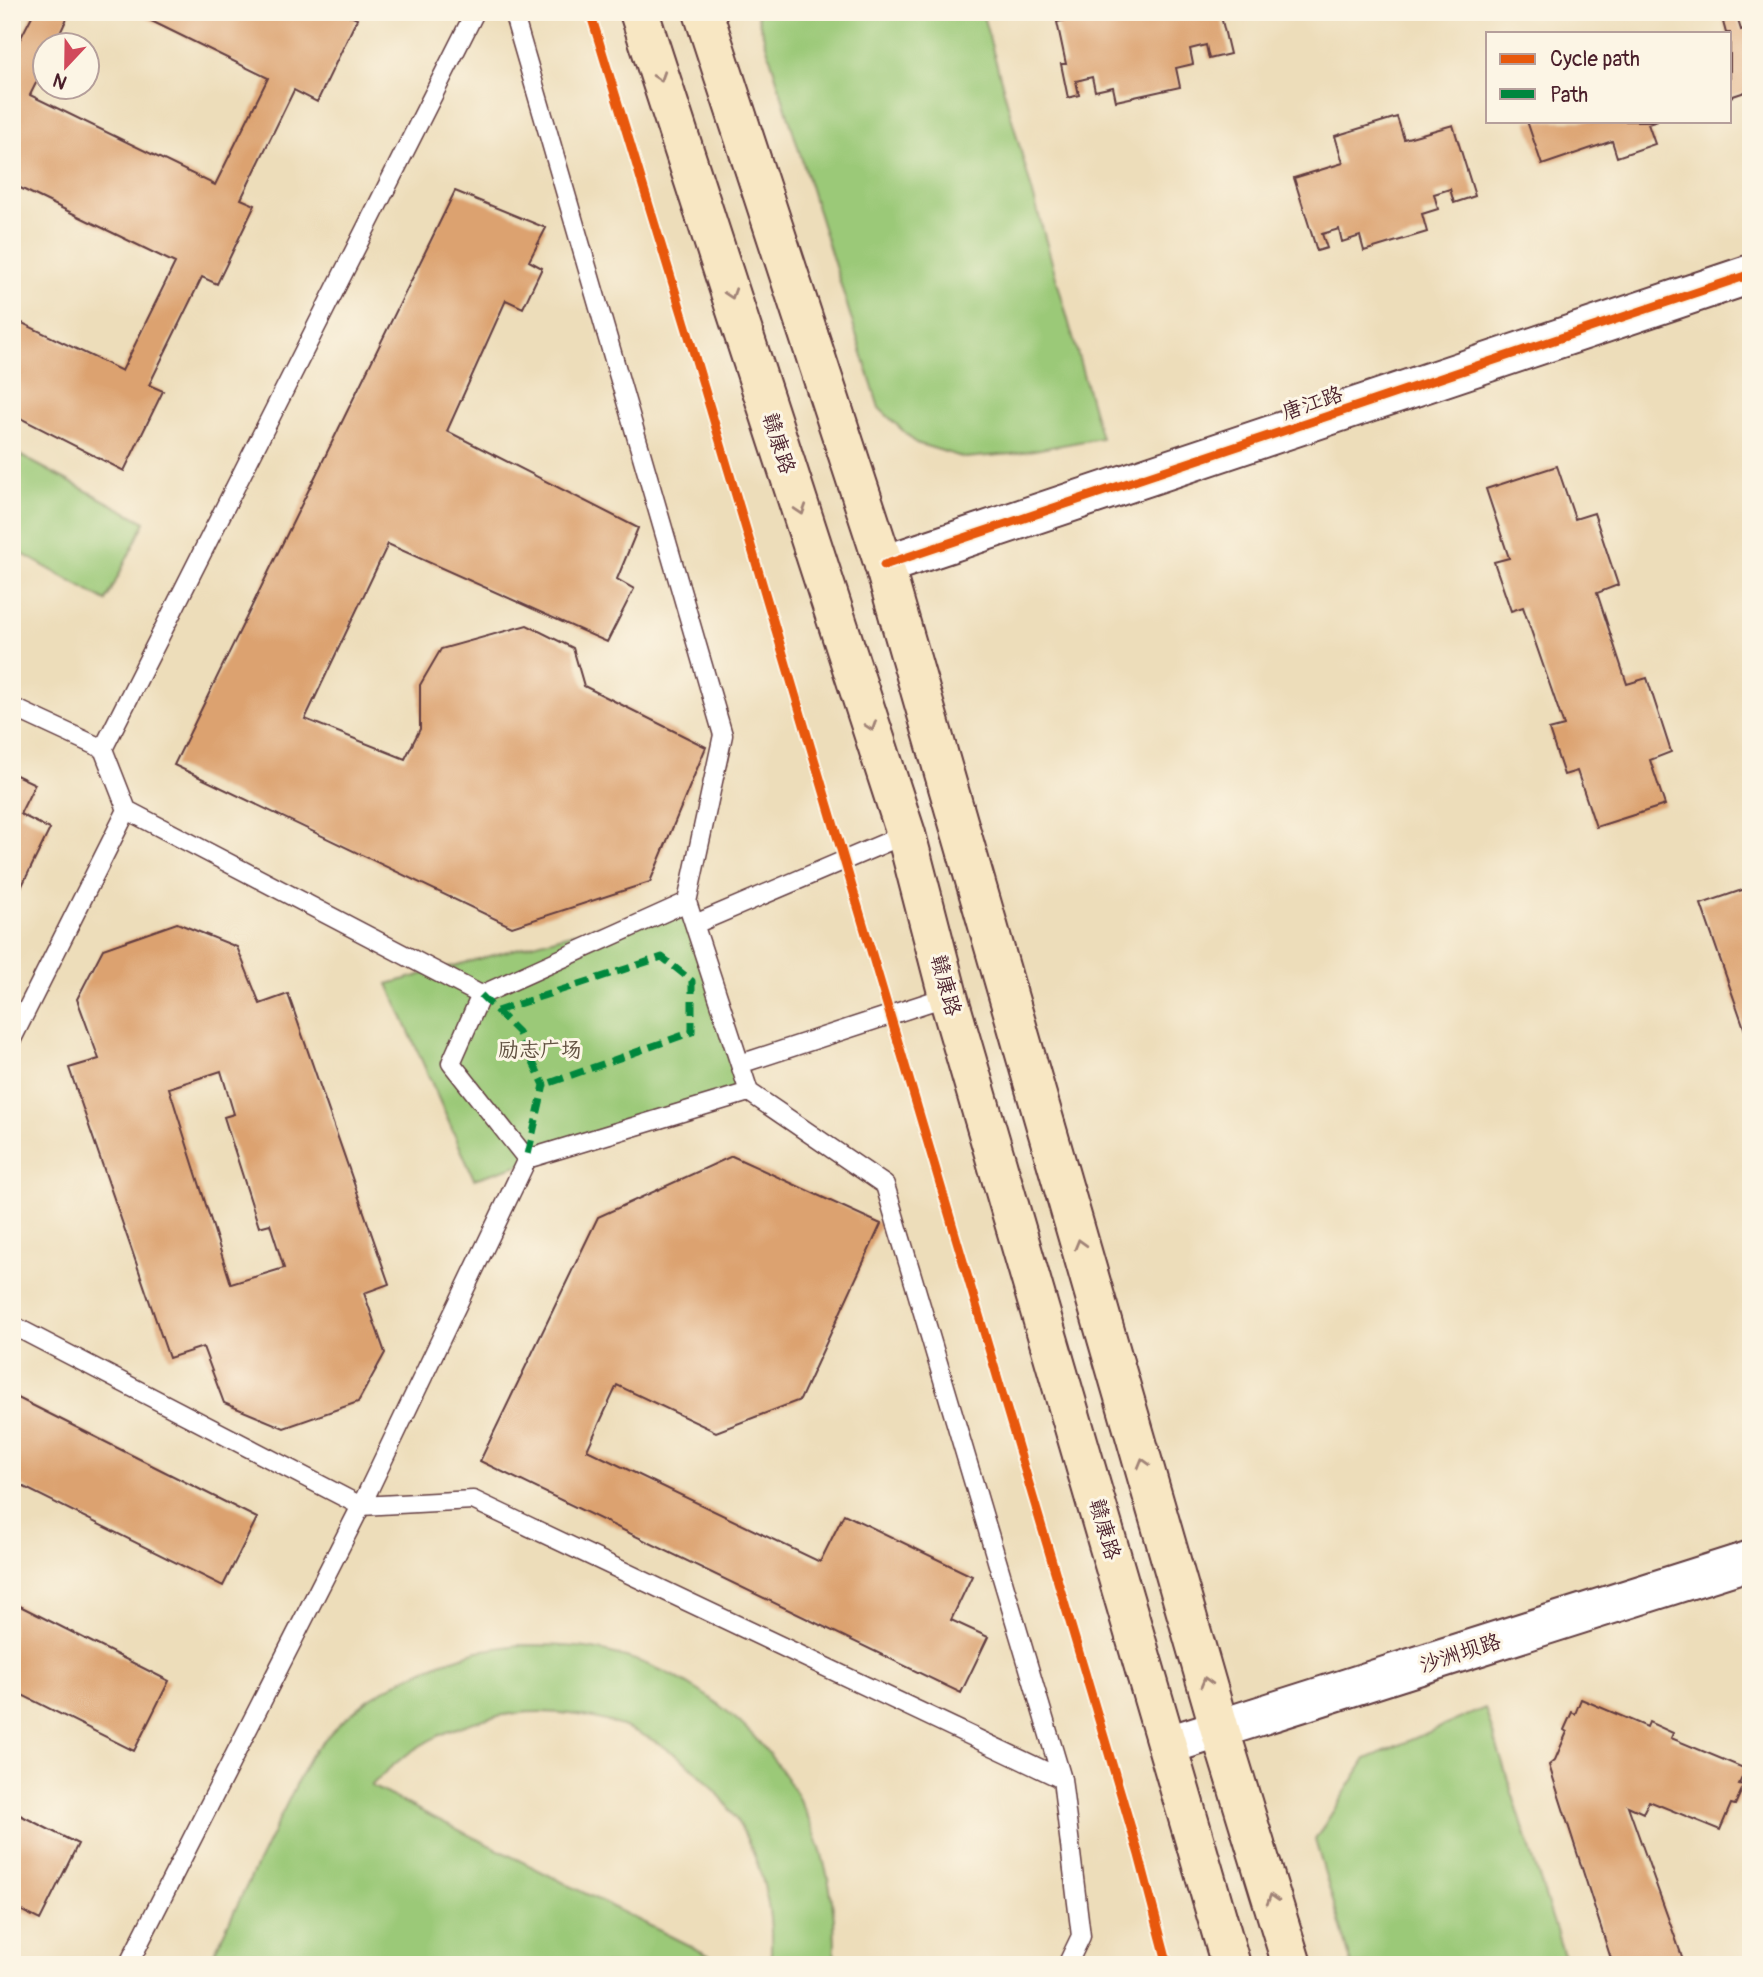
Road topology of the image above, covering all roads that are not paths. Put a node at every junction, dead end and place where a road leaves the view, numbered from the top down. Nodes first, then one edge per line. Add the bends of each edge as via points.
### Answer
1 (475, 12) edge
2 (513, 12) edge
3 (639, 12) edge
4 (704, 12) edge
5 (1751, 274) edge
6 (884, 565) junction
7 (12, 707) edge
8 (103, 749) junction
9 (127, 810) junction
10 (906, 834) junction
11 (687, 902) junction
12 (695, 925) junction
13 (481, 995) junction
14 (948, 996) junction
15 (12, 1040) edge
16 (740, 1064) junction
17 (750, 1092) junction
18 (527, 1159) junction
19 (12, 1325) edge
20 (361, 1506) junction
21 (1751, 1560) edge
22 (1220, 1730) junction
23 (1168, 1745) junction
24 (1062, 1779) junction
25 (128, 1965) edge
26 (1067, 1965) edge
27 (1231, 1965) edge
28 (1292, 1965) edge

1 - 8 lane
2 - 11 lane via 723,735
3 -> 10 main road, 赣康路
4 - 6 main road
5 - 6 street, 唐江路
22 -> 6 main road
7 - 8 lane
8 - 9 lane
9 - 13 lane
9 - 15 lane
10 - 12 lane
10 - 14 main road, 赣康路
11 - 12 lane
11 - 13 lane
12 - 16 lane
13 - 18 lane via 451,1063
14 - 16 lane
14 - 23 main road, 赣康路
16 - 17 lane
17 - 18 lane
17 - 24 lane via 885,1185
18 - 20 lane
19 - 20 lane
20 - 24 lane via 473,1500
20 - 25 lane
21 - 22 street, 沙洲坝路
22 - 23 street, 沙洲坝路
28 -> 22 main road
23 - 27 main road, 赣康路
24 - 26 lane via 1081,1937

